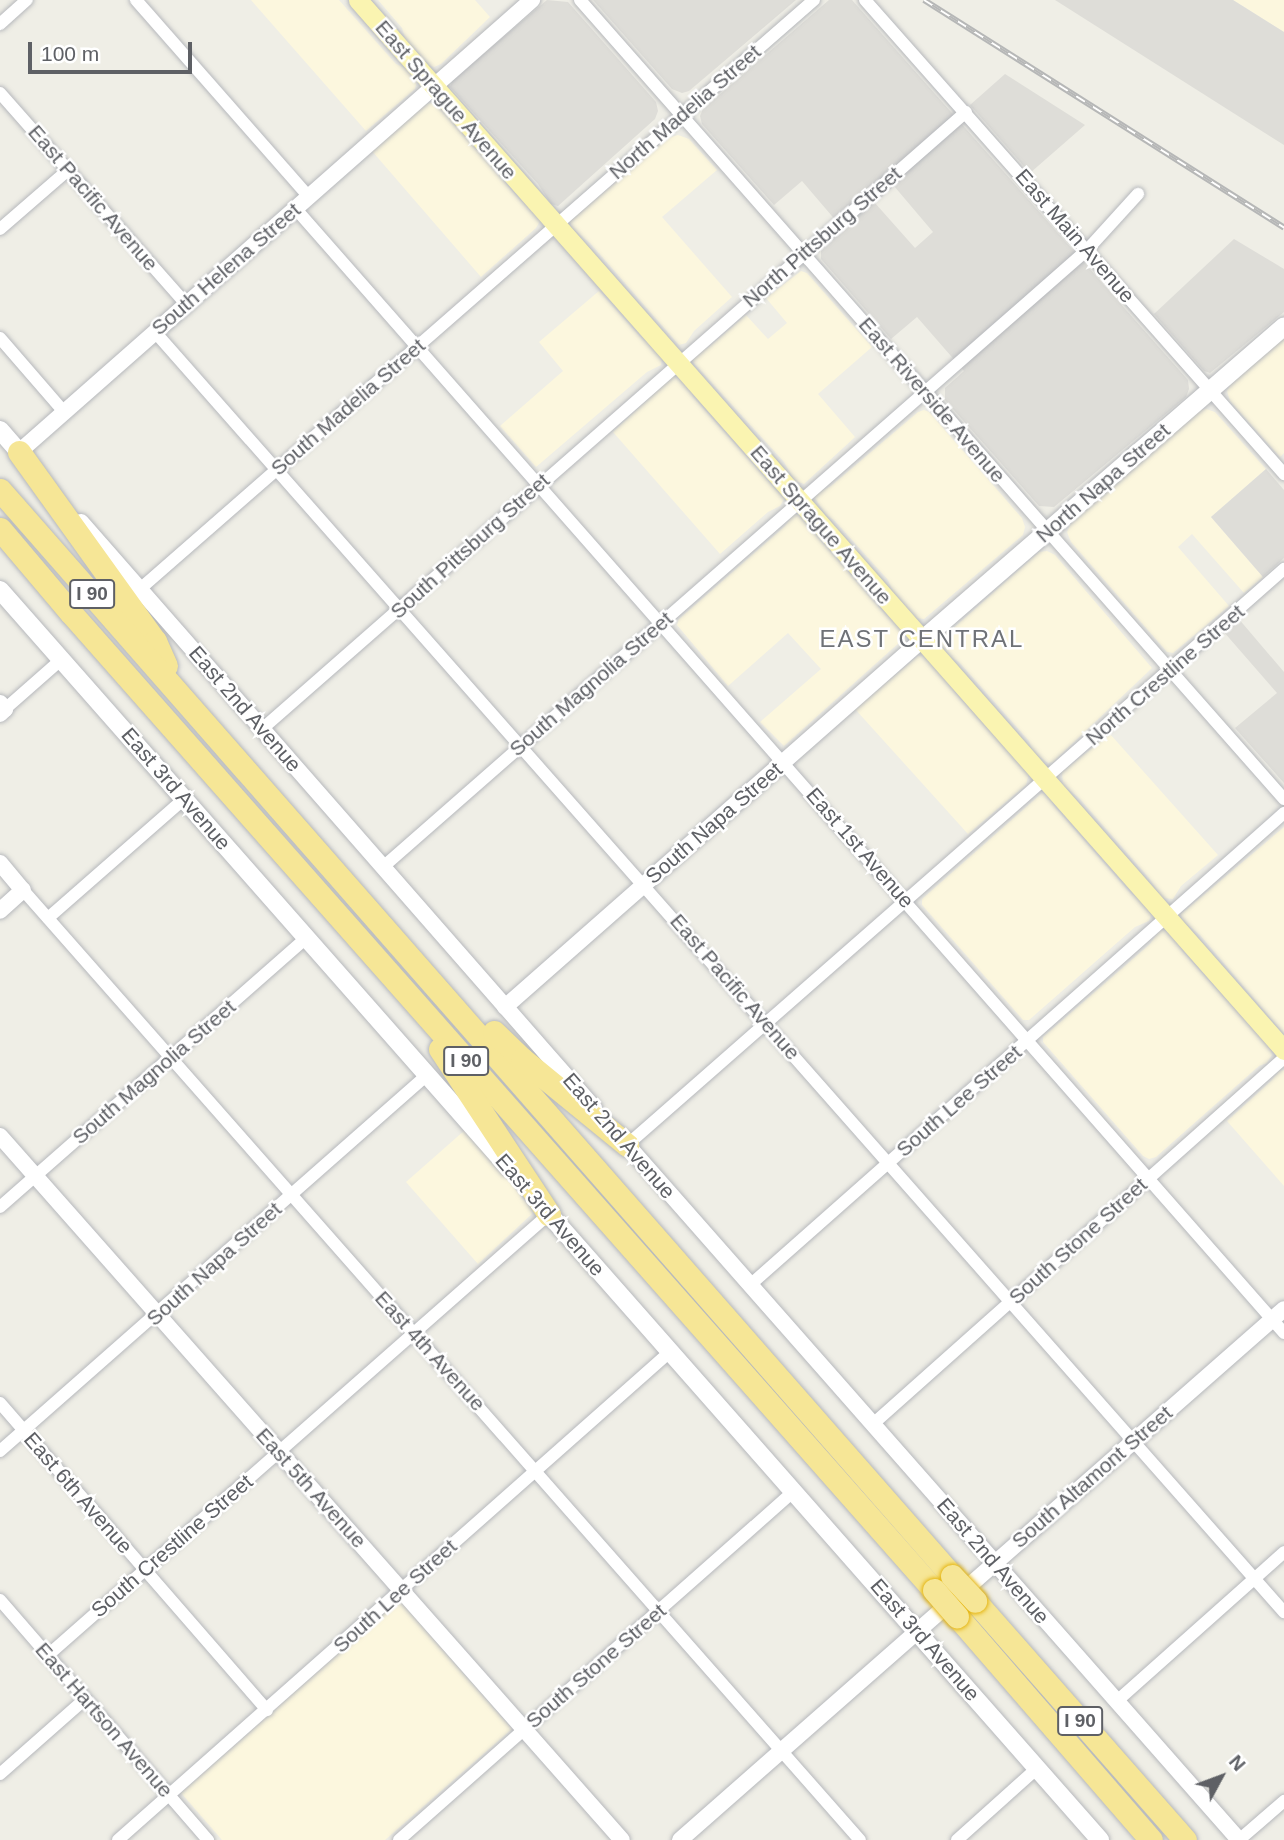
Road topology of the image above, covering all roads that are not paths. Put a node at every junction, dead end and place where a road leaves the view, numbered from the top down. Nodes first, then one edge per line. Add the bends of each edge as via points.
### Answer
1 (27, 0) edge
2 (136, 0) edge
3 (358, 0) edge
4 (531, 0) edge
5 (580, 0) edge
6 (814, 0) edge
7 (864, 0) edge
8 (1, 20) edge
9 (433, 86) junction
10 (0, 93) edge
11 (966, 112) junction
12 (681, 114) junction
13 (68, 170) junction
14 (1138, 194) dead end
15 (308, 196) junction
16 (295, 208) junction
17 (556, 224) junction
18 (0, 229) edge
19 (1087, 250) junction
20 (803, 252) junction
21 (186, 304) junction
22 (1284, 326) edge
23 (155, 331) junction
24 (0, 338) edge
25 (417, 346) junction
26 (678, 363) junction
27 (1209, 390) junction
28 (926, 393) junction
29 (64, 412) junction
30 (0, 430) edge
31 (19, 452) junction
32 (277, 469) junction
33 (1284, 474) edge
34 (539, 484) junction
35 (3, 492) edge
36 (800, 502) junction
37 (0, 529) edge
38 (1047, 531) junction
39 (0, 545) edge
40 (1284, 569) edge
41 (140, 589) junction
42 (0, 590) edge
43 (400, 608) junction
44 (71, 613) junction
45 (662, 623) junction
46 (922, 640) junction
47 (62, 659) junction
48 (1169, 669) junction
49 (176, 688) junction
50 (2, 708) edge
51 (262, 729) junction
52 (522, 745) junction
53 (784, 762) junction
54 (1045, 780) junction
55 (184, 799) junction
56 (1284, 799) edge
57 (1284, 813) edge
58 (0, 863) edge
59 (383, 867) junction
60 (645, 884) junction
61 (23, 890) junction
62 (906, 901) junction
63 (0, 911) edge
64 (48, 918) junction
65 (1167, 918) junction
66 (307, 937) junction
67 (427, 976) junction
68 (396, 982) junction
69 (505, 1007) junction
70 (767, 1023) junction
71 (1028, 1040) junction
72 (1284, 1050) edge
73 (171, 1057) junction
74 (1284, 1058) edge
75 (427, 1075) junction
76 (0, 1136) edge
77 (628, 1146) junction
78 (889, 1163) junction
79 (1150, 1176) junction
80 (35, 1177) junction
81 (291, 1195) junction
82 (0, 1207) edge
83 (550, 1214) junction
84 (750, 1285) junction
85 (1011, 1302) junction
86 (158, 1314) junction
87 (1278, 1314) edge
88 (1284, 1332) edge
89 (414, 1333) junction
90 (671, 1352) junction
91 (0, 1403) edge
92 (873, 1424) junction
93 (24, 1430) junction
94 (1133, 1441) junction
95 (0, 1451) edge
96 (280, 1453) junction
97 (536, 1471) junction
98 (794, 1491) junction
99 (1284, 1552) edge
100 (995, 1563) junction
101 (144, 1571) junction
102 (1254, 1578) junction
103 (402, 1590) junction
104 (0, 1600) edge
105 (659, 1611) junction
106 (1284, 1612) edge
107 (918, 1631) junction
108 (47, 1656) junction
109 (85, 1699) junction
110 (1117, 1701) junction
111 (267, 1710) junction
112 (525, 1728) junction
113 (781, 1750) junction
114 (1036, 1769) junction
115 (0, 1774) edge
116 (169, 1796) junction
117 (1284, 1801) edge
118 (118, 1840) edge
119 (208, 1840) edge
120 (399, 1840) edge
121 (622, 1840) edge
122 (680, 1840) edge
123 (860, 1840) edge
124 (957, 1840) edge
125 (1100, 1840) edge
126 (1151, 1840) edge
127 (1185, 1840) edge
128 (1239, 1840) edge

1 - 8 street
2 - 15 street
3 - 9 main road, East Sprague Avenue
4 - 9 street, South Helena Street
5 - 12 street, East Riverside Avenue
6 - 12 street, North Madelia Street
7 - 11 street, East Main Avenue
9 - 15 street, South Helena Street
9 - 17 main road, East Sprague Avenue
10 - 13 street, East Pacific Avenue
11 - 19 street, East Main Avenue
11 - 20 street, North Pittsburg Street
12 - 17 street, North Madelia Street
12 - 20 street, East Riverside Avenue
13 - 18 street
13 - 21 street, East Pacific Avenue
14 - 19 street, South Magnolia Street
15 - 16 street, South Helena Street
16 - 21 street, South Helena Street
16 - 25 street, East 1st Avenue
17 - 25 street, South Madelia Street
17 - 26 main road, East Sprague Avenue
19 - 27 street, East Main Avenue
19 - 28 street, South Magnolia Street
20 - 26 street, North Pittsburg Street
20 - 28 street, East Riverside Avenue
21 - 23 street, South Helena Street
22 - 27 main road, North Napa Street
23 - 29 street, South Helena Street
23 - 32 street, East Pacific Avenue
24 - 29 street
25 - 32 street, South Madelia Street
25 - 34 street, East 1st Avenue
26 - 34 street, South Pittsburg Street
26 - 36 main road, East Sprague Avenue
27 - 33 street, East Main Avenue
27 - 38 main road, North Napa Street
28 - 36 street, South Magnolia Street
28 - 38 street, East Riverside Avenue
29 - 31 street, South Helena Street
30 - 31 main road, East 2nd Avenue
31 - 41 street, East 2nd Avenue
31 - 49 highway via 155,642
32 - 41 street, South Madelia Street
32 - 43 street, East Pacific Avenue
34 - 43 street, South Pittsburg Street
34 - 45 street, East 1st Avenue
35 - 49 highway, I 90
36 - 45 street, South Magnolia Street
36 - 46 main road, East Sprague Avenue
37 - 44 highway, I 90
38 - 46 main road, North Napa Street
38 - 48 street, East Riverside Avenue
39 - 44 highway
40 - 48 street, North Crestline Street
41 - 51 street, East 2nd Avenue
42 - 47 main road, East 3rd Avenue
43 - 51 street, South Pittsburg Street
43 - 52 street, East Pacific Avenue
44 - 68 highway, I 90
45 - 52 street, South Magnolia Street
45 - 53 street, East 1st Avenue
46 - 53 street, South Napa Street
46 - 54 main road, East Sprague Avenue
47 - 50 street
47 - 55 main road, East 3rd Avenue
48 - 54 street, North Crestline Street
48 - 56 street, East Riverside Avenue
49 - 67 highway, I 90
51 - 59 street, East 2nd Avenue
52 - 59 street, South Magnolia Street
52 - 60 street, East Pacific Avenue
53 - 60 street, South Napa Street
53 - 62 street, East 1st Avenue
54 - 62 street
54 - 65 main road, East Sprague Avenue
55 - 64 street
55 - 66 main road, East 3rd Avenue
57 - 65 street, South Lee Street
58 - 61 street, East 4th Avenue
59 - 69 street, East 2nd Avenue
60 - 69 street, South Napa Street
60 - 70 street, East Pacific Avenue
61 - 63 street
61 - 64 street, East 4th Avenue
62 - 70 street
62 - 71 street, East 1st Avenue
64 - 73 street, East 4th Avenue
65 - 71 street, South Lee Street
65 - 72 main road, East Sprague Avenue
66 - 73 street, South Magnolia Street
66 - 75 main road, East 3rd Avenue
67 - 77 highway via 465,1003 522,1059
67 - 127 highway, I 90, bridge
68 - 83 highway
68 - 126 highway, I 90, bridge
69 - 77 street, East 2nd Avenue
70 - 77 street
70 - 78 street, East Pacific Avenue
71 - 78 street, South Lee Street
71 - 79 street, East 1st Avenue
73 - 80 street, South Magnolia Street
73 - 81 street, East 4th Avenue
74 - 79 street, South Stone Street
75 - 81 street, South Napa Street
75 - 83 main road, East 3rd Avenue
76 - 80 street, East 5th Avenue
77 - 84 street, East 2nd Avenue
78 - 84 street, South Lee Street
78 - 85 street, East Pacific Avenue
79 - 85 street, South Stone Street
79 - 87 street, East 1st Avenue
80 - 82 street, South Magnolia Street
80 - 86 street, East 5th Avenue
81 - 86 street, South Napa Street
81 - 89 street, East 4th Avenue
83 - 89 street, South Crestline Street
83 - 90 main road, East 3rd Avenue
84 - 92 street, East 2nd Avenue
85 - 92 street, South Stone Street
85 - 94 street, East Pacific Avenue
86 - 93 street, South Napa Street
86 - 96 street, East 5th Avenue
87 - 88 street, East 1st Avenue
87 - 94 street, South Altamont Street
89 - 96 street, South Crestline Street
89 - 97 street, East 4th Avenue
90 - 97 street, South Lee Street
90 - 98 main road, East 3rd Avenue
91 - 93 street, East 6th Avenue
92 - 100 street, East 2nd Avenue
93 - 95 street, South Napa Street
93 - 101 street, East 6th Avenue
94 - 100 street, South Altamont Street
94 - 102 street, East Pacific Avenue
96 - 101 street, South Crestline Street
96 - 103 street, East 5th Avenue
97 - 103 street, South Lee Street
97 - 105 street, East 4th Avenue
98 - 105 street, South Stone Street
98 - 107 main road, East 3rd Avenue
99 - 102 street
100 - 107 street, South Altamont Street
100 - 110 street, East 2nd Avenue
101 - 108 street, South Crestline Street
101 - 111 street, East 6th Avenue
102 - 106 street, East Pacific Avenue
102 - 110 street
103 - 111 street, South Lee Street
103 - 112 street, East 5th Avenue
104 - 108 street, East Hartson Avenue
105 - 112 street, South Stone Street
105 - 113 street, East 4th Avenue
107 - 113 street, South Altamont Street
107 - 114 main road, East 3rd Avenue
108 - 109 street, East Hartson Avenue
109 - 115 street
109 - 116 street, East Hartson Avenue
110 - 128 street, East 2nd Avenue
111 - 116 street, South Lee Street
112 - 120 street, South Stone Street
112 - 121 street, East 5th Avenue
113 - 122 street, South Altamont Street
113 - 123 street, East 4th Avenue
114 - 124 street
114 - 125 main road, East 3rd Avenue
116 - 118 street, South Lee Street
116 - 119 street, East Hartson Avenue
117 - 128 street

